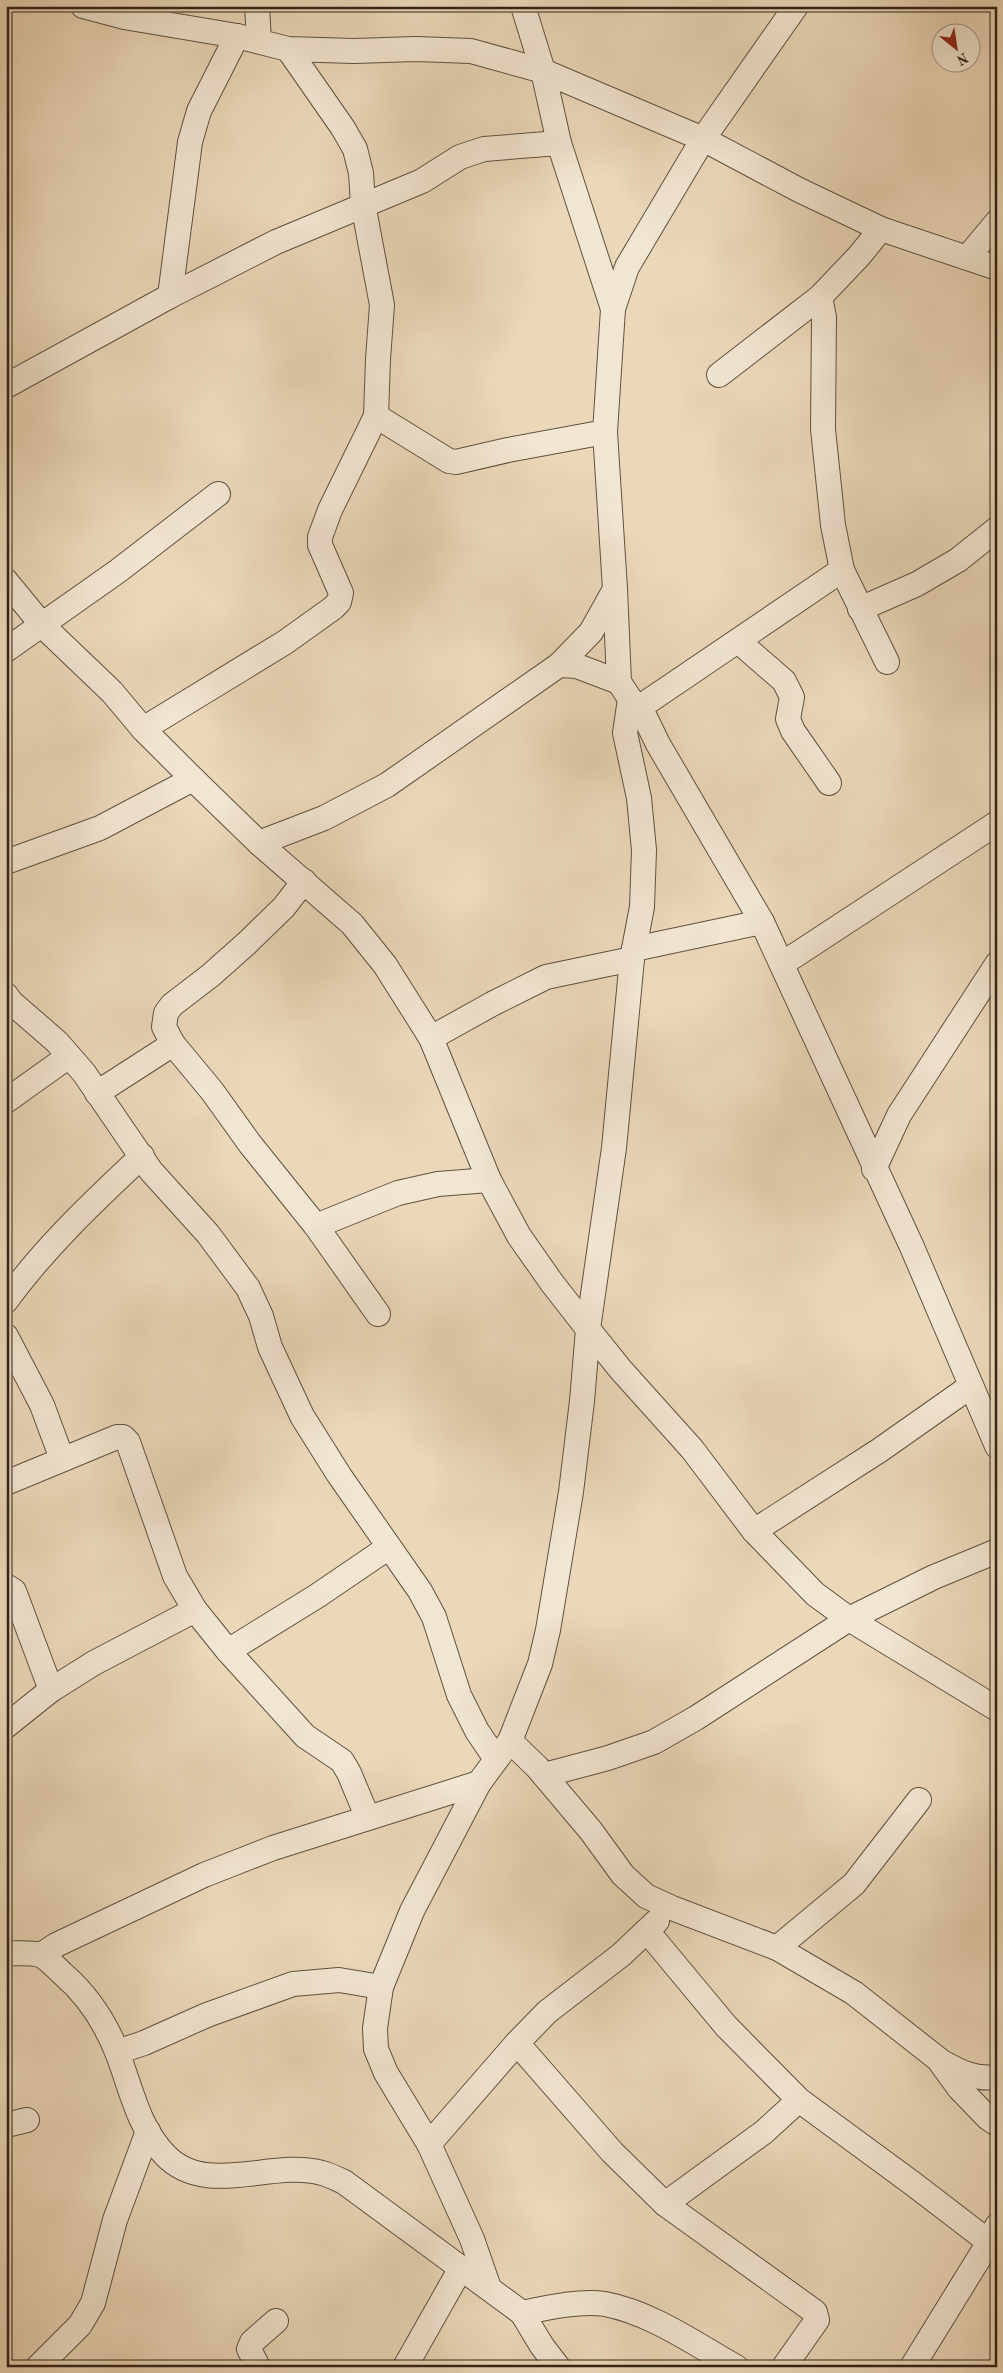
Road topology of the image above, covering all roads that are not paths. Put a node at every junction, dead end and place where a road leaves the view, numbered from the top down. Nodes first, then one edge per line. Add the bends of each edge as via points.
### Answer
1 (83, 6) edge
2 (257, 6) edge
3 (523, 6) edge
4 (796, 6) edge
5 (248, 38) junction
6 (288, 49) junction
7 (543, 71) junction
8 (703, 139) junction
9 (559, 142) junction
10 (363, 204) junction
11 (997, 222) edge
12 (881, 229) junction
13 (967, 258) junction
14 (997, 268) edge
15 (170, 296) junction
16 (820, 297) junction
17 (613, 309) junction
18 (719, 375) dead end
19 (6, 386) edge
20 (376, 416) junction
21 (605, 432) junction
22 (218, 494) dead end
23 (997, 529) edge
24 (842, 570) junction
25 (6, 581) edge
26 (615, 589) junction
27 (860, 609) junction
28 (43, 626) junction
29 (738, 641) junction
30 (6, 650) edge
31 (887, 662) dead end
32 (559, 665) junction
33 (630, 696) junction
34 (143, 729) junction
35 (193, 779) junction
36 (829, 783) dead end
37 (997, 823) edge
38 (259, 843) junction
39 (6, 862) edge
40 (304, 881) junction
41 (762, 922) junction
42 (633, 954) junction
43 (782, 964) junction
44 (997, 964) edge
45 (6, 995) edge
46 (431, 1038) junction
47 (173, 1044) junction
48 (69, 1056) junction
49 (97, 1093) junction
50 (6, 1102) edge
51 (142, 1156) junction
52 (874, 1169) junction
53 (489, 1180) junction
54 (316, 1226) junction
55 (6, 1301) edge
56 (378, 1314) dead end
57 (588, 1329) junction
58 (6, 1336) edge
59 (971, 1386) junction
60 (997, 1446) edge
61 (62, 1458) junction
62 (6, 1483) edge
63 (754, 1531) junction
64 (389, 1546) junction
65 (997, 1551) edge
66 (6, 1586) edge
67 (194, 1610) junction
68 (849, 1619) junction
69 (228, 1651) junction
70 (51, 1690) junction
71 (997, 1709) edge
72 (6, 1726) edge
73 (503, 1750) junction
74 (544, 1775) junction
75 (479, 1783) junction
76 (919, 1800) dead end
77 (367, 1816) junction
78 (672, 1908) junction
79 (647, 1931) junction
80 (777, 1948) junction
81 (6, 1953) edge
82 (41, 1955) junction
83 (381, 1987) junction
84 (517, 2043) junction
85 (117, 2052) junction
86 (938, 2059) junction
87 (997, 2077) edge
88 (799, 2100) junction
89 (994, 2114) edge
90 (148, 2132) junction
91 (429, 2144) junction
92 (665, 2204) junction
93 (993, 2234) edge
94 (461, 2268) junction
95 (489, 2288) junction
96 (522, 2313) junction
97 (276, 2321) dead end
98 (38, 2367) edge
99 (258, 2367) edge
100 (405, 2367) edge
101 (558, 2367) edge
102 (736, 2367) edge
103 (784, 2367) edge
104 (912, 2367) edge

1 - 5 street via 124,17
2 - 5 street
3 - 7 street
4 - 8 street
5 - 6 street
5 - 15 street via 199,111 190,142
6 - 7 street via 471,51
6 - 10 street via 355,150 361,173
7 - 8 street
7 - 9 street
8 - 12 street via 798,190
8 - 17 street via 627,267
9 - 10 street via 484,149 460,157 422,182
9 - 17 street
10 - 15 street via 276,242
10 - 20 street via 382,306
11 - 13 street
12 - 13 street
12 - 16 street
13 - 14 street
15 - 19 street
16 - 18 street
16 - 24 street via 824,317 824,429 833,525
17 - 21 street
20 - 21 street via 449,461 456,462
20 - 34 street via 320,537 320,546 341,593 339,602 284,642
21 - 26 street
22 - 28 street
23 - 27 street via 958,560 917,584
24 - 27 street
24 - 29 street
25 - 28 street
26 - 32 street via 591,632
26 - 33 street
27 - 31 street
28 - 30 street
28 - 34 street via 112,692
29 - 33 street
29 - 36 street via 784,680 792,697 788,719 793,731
32 - 33 street via 577,666
32 - 38 street via 388,785 324,818
33 - 41 street
33 - 42 street via 625,733 644,850 642,907
34 - 35 street
35 - 38 street
35 - 39 street via 100,828
37 - 43 street
38 - 40 street
40 - 46 street via 352,924 380,959
40 - 47 street via 284,907 211,975 172,1005 166,1013 164,1028
41 - 42 street
41 - 43 street
42 - 46 street via 546,977
42 - 57 street via 616,1139
43 - 52 street
44 - 52 street via 899,1115
45 - 48 street
46 - 53 street
47 - 49 street
47 - 54 street
48 - 49 street
48 - 50 street
49 - 51 street
51 - 55 street via 58,1238
51 - 64 street via 248,1288 270,1347 302,1416
52 - 59 street via 912,1247
53 - 54 street via 438,1184 398,1193
53 - 57 street via 519,1236
54 - 56 street
57 - 63 street via 692,1449
57 - 73 street via 570,1492 548,1630 540,1664
58 - 61 street via 42,1405
59 - 60 street
59 - 63 street via 880,1450
61 - 62 street
61 - 67 street via 117,1437 128,1442 175,1576
63 - 68 street via 815,1594
64 - 69 street via 317,1596
64 - 73 street via 434,1617 459,1695 477,1731
65 - 68 street via 934,1577
66 - 70 street via 14,1590
67 - 69 street
67 - 70 street via 94,1662
68 - 71 street
68 - 74 street via 654,1742
69 - 77 street via 306,1736 342,1762
70 - 72 street
73 - 74 street
73 - 75 street
74 - 78 street via 623,1875 646,1896
75 - 77 street
75 - 83 street via 412,1911
76 - 80 street via 854,1884
77 - 82 street via 204,1875
78 - 79 street
78 - 80 street
79 - 84 street via 547,2012
79 - 88 street via 726,2026
80 - 86 street via 854,1993
81 - 82 street
82 - 85 street via 79,1989 98,2014
83 - 85 street via 339,1980 293,1984
83 - 91 street via 375,2028 376,2048 386,2073
84 - 91 street
84 - 92 street via 612,2152
85 - 90 street via 133,2101
86 - 87 street via 962,2073 985,2079
86 - 89 street via 948,2074
88 - 92 street via 764,2132
88 - 93 street via 912,2183
90 - 94 street via 165,2156 190,2173 214,2176 299,2171 322,2173 344,2182
90 - 98 street via 115,2220 93,2303 80,2324
91 - 95 street via 472,2239
92 - 103 street via 815,2312 817,2320
93 - 104 street
94 - 95 street
94 - 100 street
95 - 96 street
96 - 101 street
96 - 102 street via 560,2305 604,2304 644,2316
97 - 99 street via 249,2348

